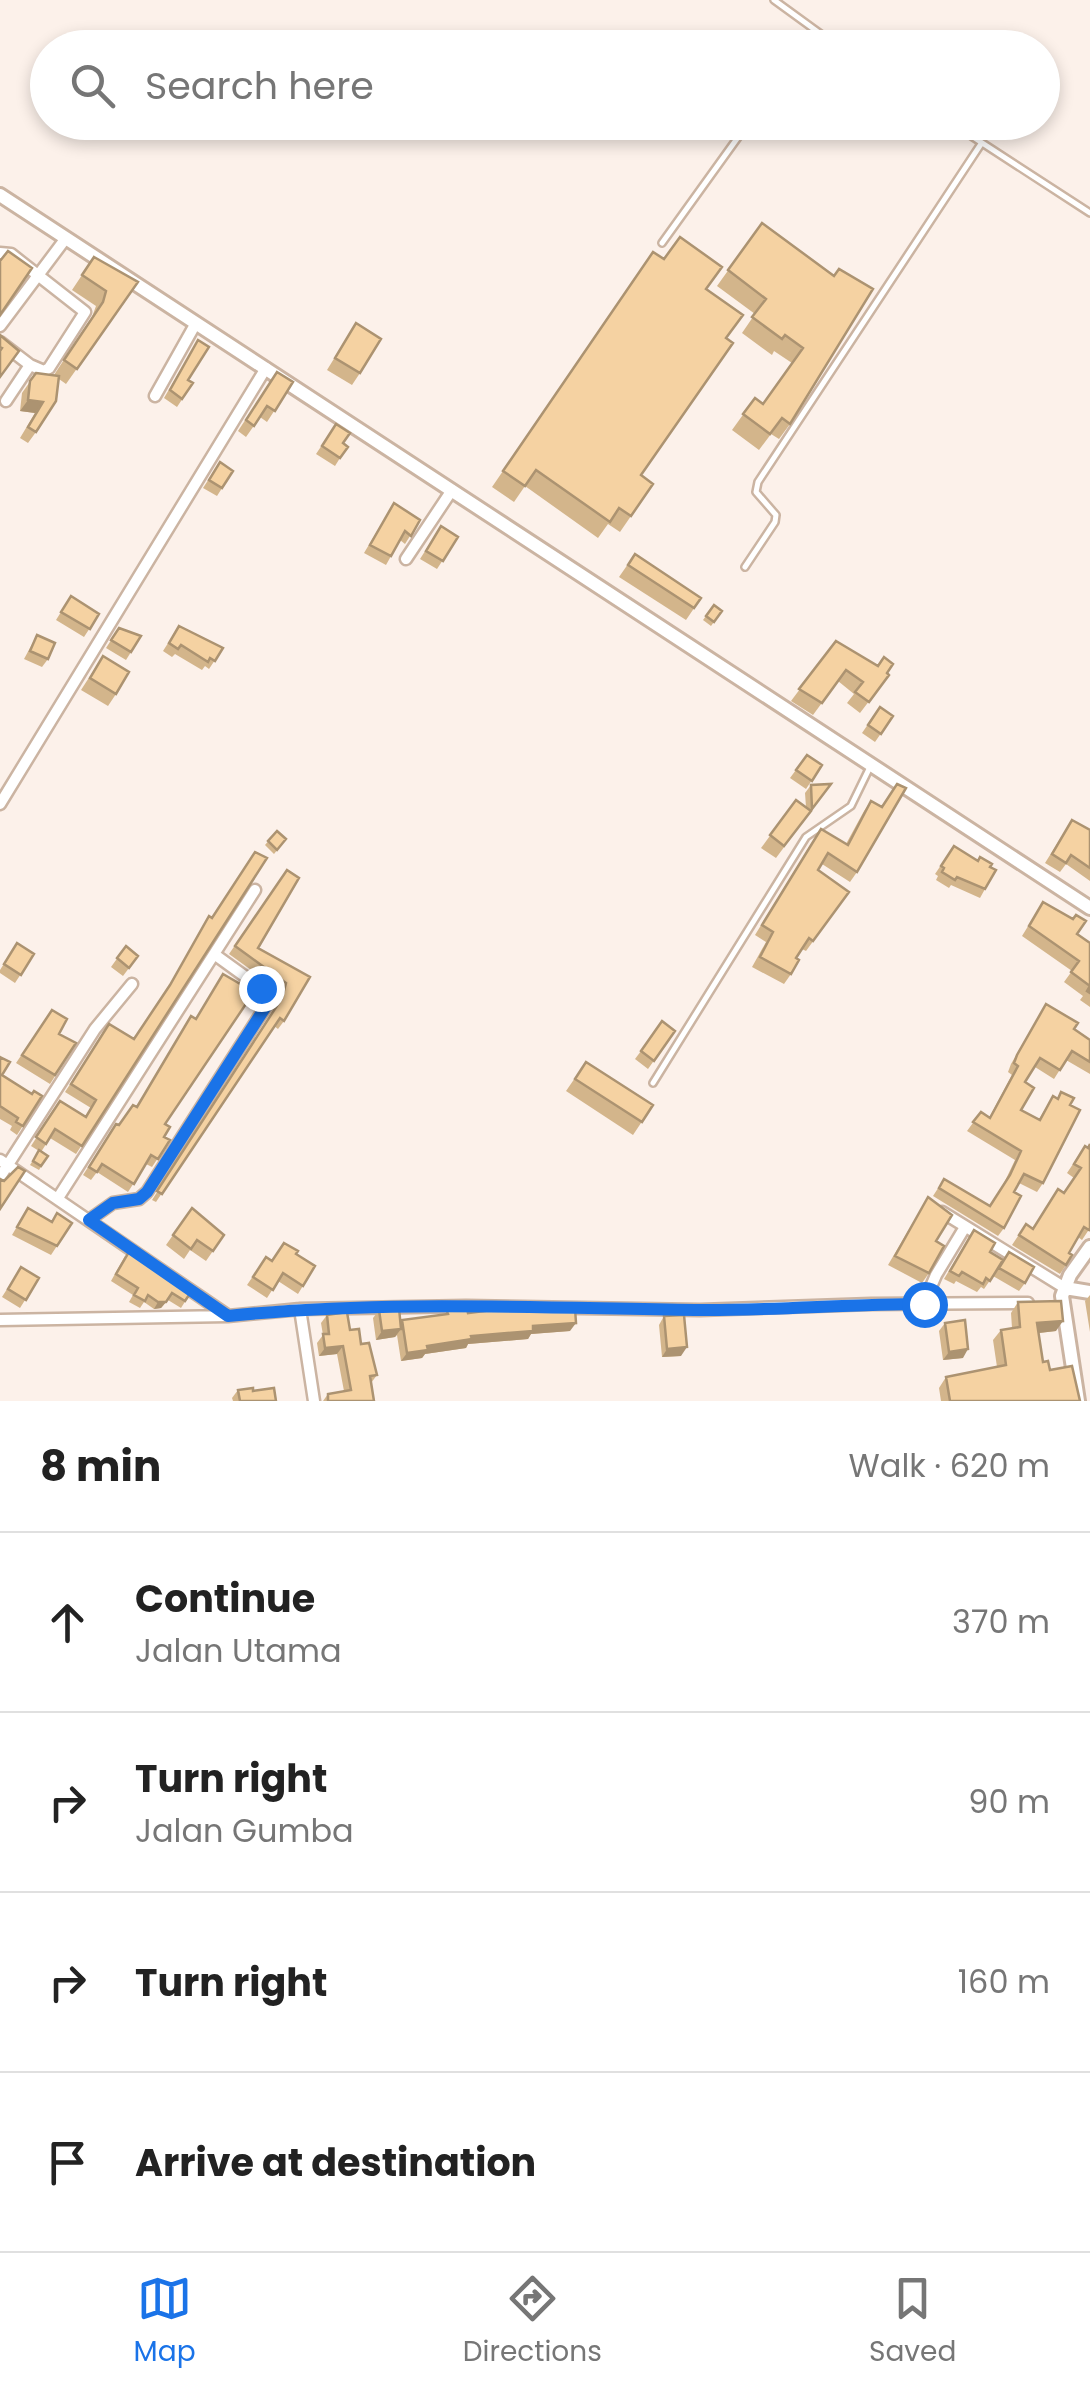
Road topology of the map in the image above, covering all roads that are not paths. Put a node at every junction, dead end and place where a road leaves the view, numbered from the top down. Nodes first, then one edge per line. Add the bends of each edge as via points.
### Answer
1 (774, 0) edge
2 (815, 30) edge
3 (736, 140) edge
4 (976, 140) edge
5 (982, 144) junction
6 (0, 195) edge
7 (1090, 213) edge
8 (66, 238) junction
9 (662, 243) dead end
10 (0, 253) edge
11 (38, 278) junction
12 (196, 322) junction
13 (0, 326) edge
14 (0, 342) edge
15 (30, 365) junction
16 (266, 368) junction
17 (155, 396) dead end
18 (6, 401) dead end
19 (452, 490) junction
20 (406, 559) dead end
21 (746, 567) dead end
22 (872, 764) junction
23 (0, 804) edge
24 (254, 890) edge
25 (1090, 908) edge
26 (214, 954) junction
27 (132, 984) dead end
28 (653, 1082) dead end
29 (4, 1163) edge
30 (0, 1177) edge
31 (58, 1198) junction
32 (930, 1204) edge
33 (89, 1220) junction
34 (964, 1226) junction
35 (1090, 1247) edge
36 (1065, 1288) junction
37 (1090, 1292) edge
38 (1062, 1303) junction
39 (924, 1304) junction
40 (300, 1308) junction
41 (228, 1316) junction
42 (0, 1320) edge
43 (314, 1401) edge
44 (1078, 1401) edge

1 - 2 lane
3 - 9 lane
4 - 5 lane
5 - 7 lane
5 - 21 lane via 758,482 756,492 776,515
6 - 8 street
8 - 11 street
8 - 12 street
10 - 11 street
11 - 13 street
11 - 15 street via 85,312 49,368
12 - 16 street
12 - 17 street
14 - 15 street
15 - 18 street
16 - 19 street
16 - 23 street
19 - 20 street
19 - 22 street
22 - 25 street
22 - 28 lane via 851,806 806,837
24 - 26 street
26 - 31 street
26 - 33 street via 261,988 268,1003 147,1192
27 - 29 street
29 - 30 street
29 - 31 street
31 - 33 street
32 - 34 street
33 - 41 street
34 - 36 street
34 - 39 street
35 - 36 street
36 - 37 street
36 - 38 street
38 - 39 street
38 - 44 street
39 - 40 street
40 - 41 street
40 - 43 street
41 - 42 street

